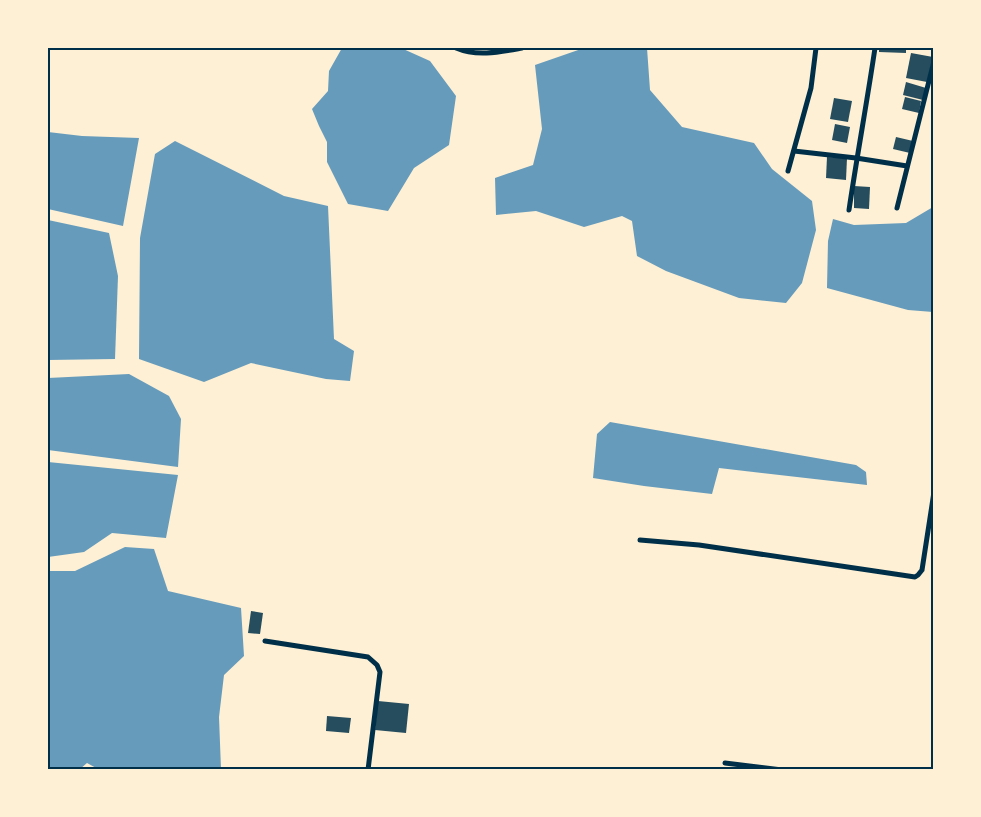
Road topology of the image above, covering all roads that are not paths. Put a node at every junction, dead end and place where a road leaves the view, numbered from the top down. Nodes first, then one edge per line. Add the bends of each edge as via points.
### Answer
1 (456, 48) edge
2 (522, 48) edge
3 (816, 48) edge
4 (875, 48) edge
5 (934, 61) edge
6 (794, 151) junction
7 (856, 158) junction
8 (907, 166) junction
9 (788, 171) dead end
10 (897, 208) dead end
11 (849, 210) dead end
12 (934, 492) edge
13 (640, 540) dead end
14 (265, 641) dead end
15 (725, 763) dead end
16 (368, 770) edge
17 (782, 770) edge

1 - 2 street via 488,54
3 - 6 street via 811,88
4 - 7 street
5 - 8 street
6 - 7 street
6 - 9 street
7 - 8 street
7 - 11 street
8 - 10 street
12 - 13 street via 922,570 914,577 699,545
14 - 16 street via 368,657 377,664 380,672
15 - 17 street

